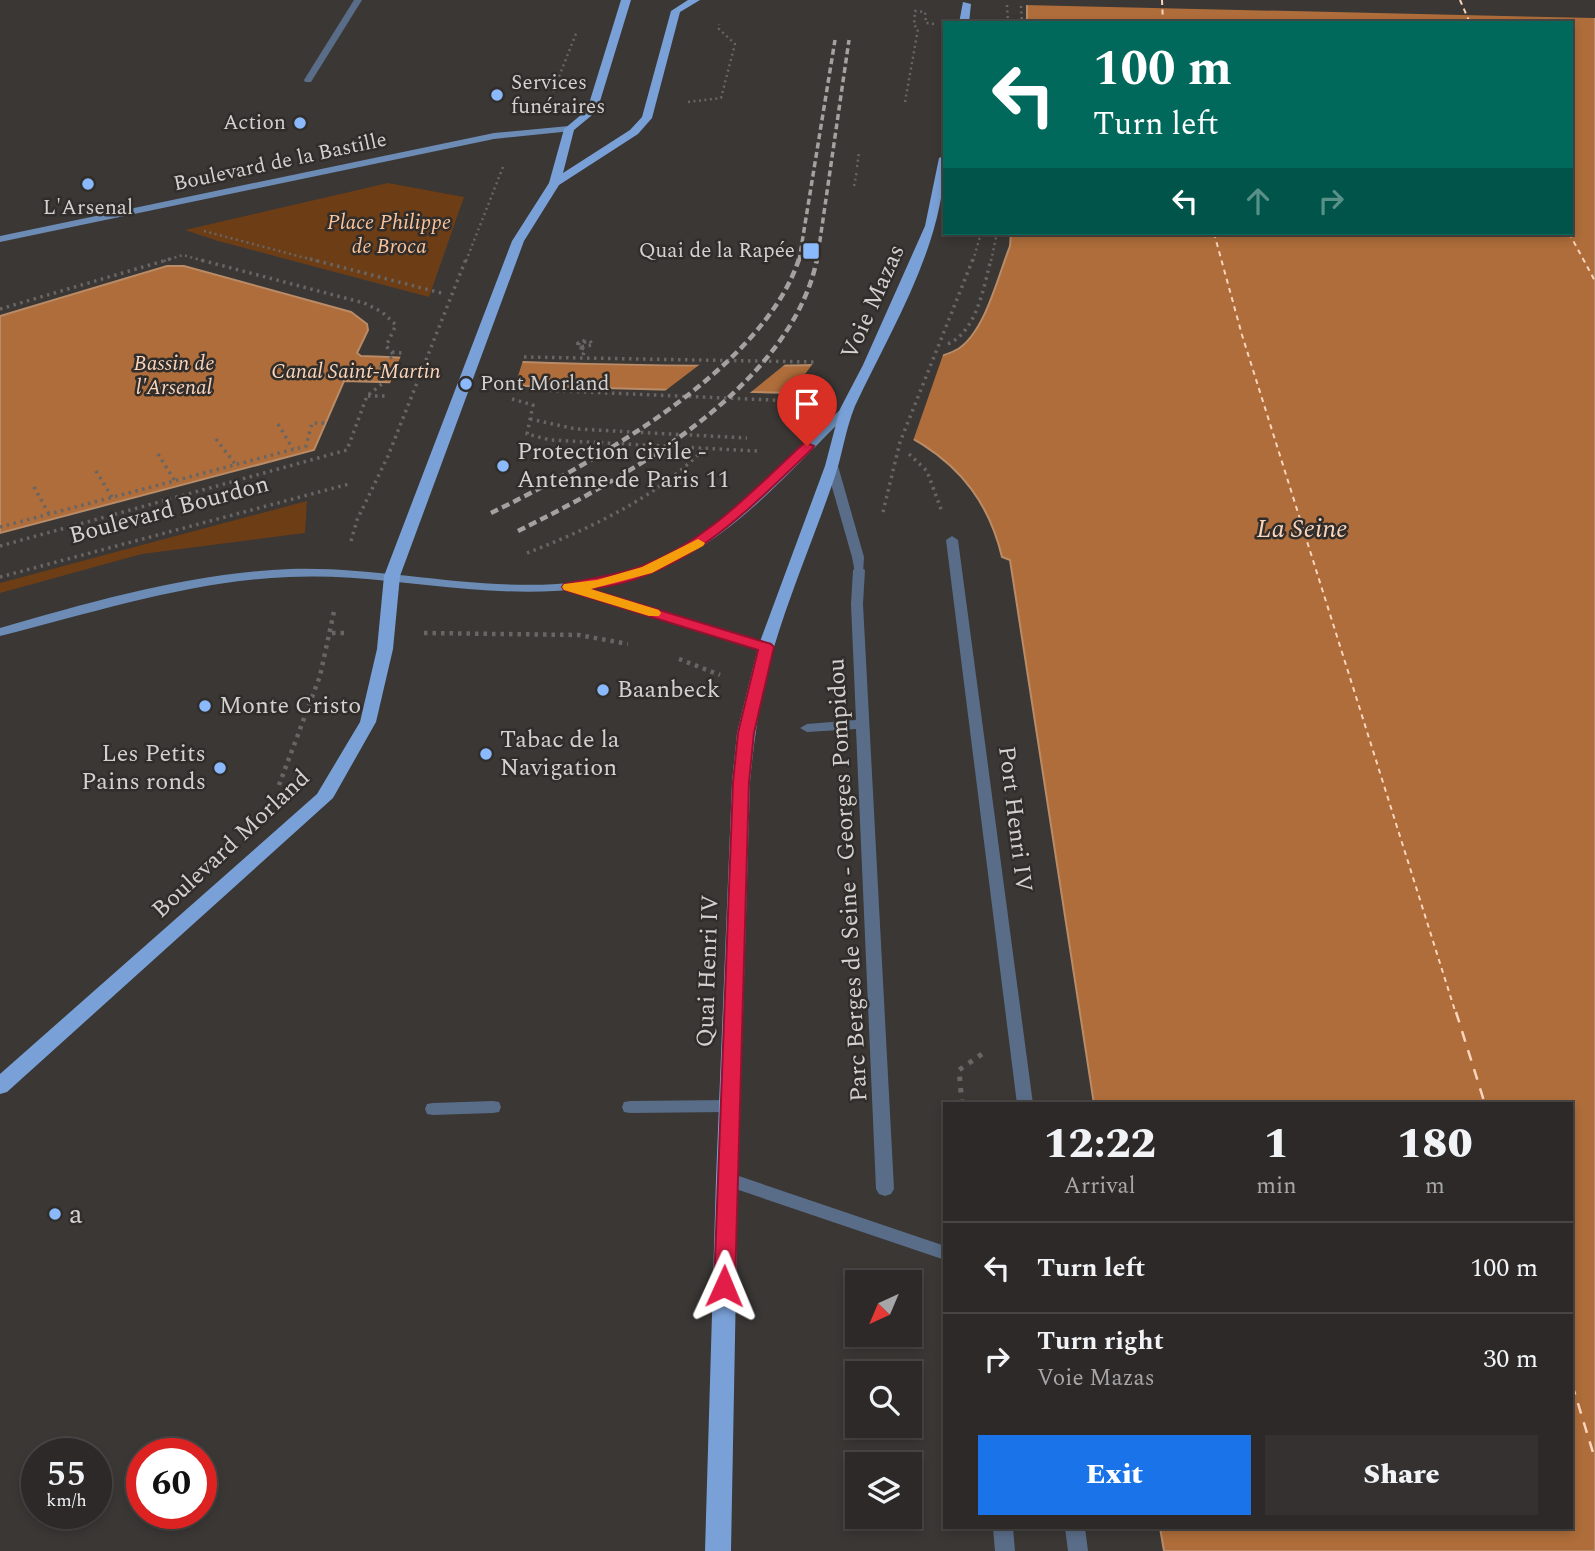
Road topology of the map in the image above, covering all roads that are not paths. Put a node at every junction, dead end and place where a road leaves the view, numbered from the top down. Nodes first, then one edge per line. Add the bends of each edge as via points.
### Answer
1 (358, 0) edge
2 (626, 0) edge
3 (695, 0) edge
4 (966, 4) dead end
5 (964, 21) edge
6 (308, 80) dead end
7 (569, 129) junction
8 (943, 168) edge
9 (555, 183) junction
10 (0, 239) edge
11 (847, 410) junction
12 (832, 466) junction
13 (952, 540) road end
14 (393, 576) junction
15 (569, 587) junction
16 (0, 632) edge
17 (766, 647) junction
18 (864, 724) junction
19 (807, 728) dead end
20 (0, 1086) edge
21 (1025, 1102) edge
22 (729, 1106) junction
23 (493, 1107) dead end
24 (630, 1107) dead end
25 (433, 1109) dead end
26 (727, 1179) junction
27 (885, 1189) dead end
28 (943, 1252) edge
29 (1003, 1529) edge
30 (1075, 1529) edge
31 (718, 1551) edge
32 (1005, 1551) edge
33 (1078, 1551) edge

1 - 6 street
2 - 7 main road via 592,111
3 - 9 main road via 677,11 647,118 634,132
4 - 5 main road
7 - 9 main road
7 - 10 main road, Boulevard de la Bastille via 494,135
8 - 11 main road, Voie Mazas via 931,226
9 - 14 main road via 518,241
11 - 12 main road, Quai Henri IV
11 - 15 main road, Voie Mazas via 724,525 688,550 647,570
12 - 17 main road, Quai Henri IV
12 - 18 street, Parc Berges de Seine - Georges Pompidou via 859,557
13 - 21 street, Port Henri IV
14 - 15 main road, Voie Mazas via 505,589
14 - 16 main road via 289,573 208,582 122,598
14 - 20 main road, Boulevard Morland via 385,649 368,722 324,798
15 - 17 street
17 - 22 main road, Quai Henri IV via 746,733 741,782
18 - 19 street
18 - 27 street, Parc Berges de Seine - Georges Pompidou
22 - 24 street
22 - 26 main road, Quai Henri IV
23 - 25 street
26 - 28 street
26 - 31 main road, Quai Henri IV
29 - 32 street
30 - 33 street

